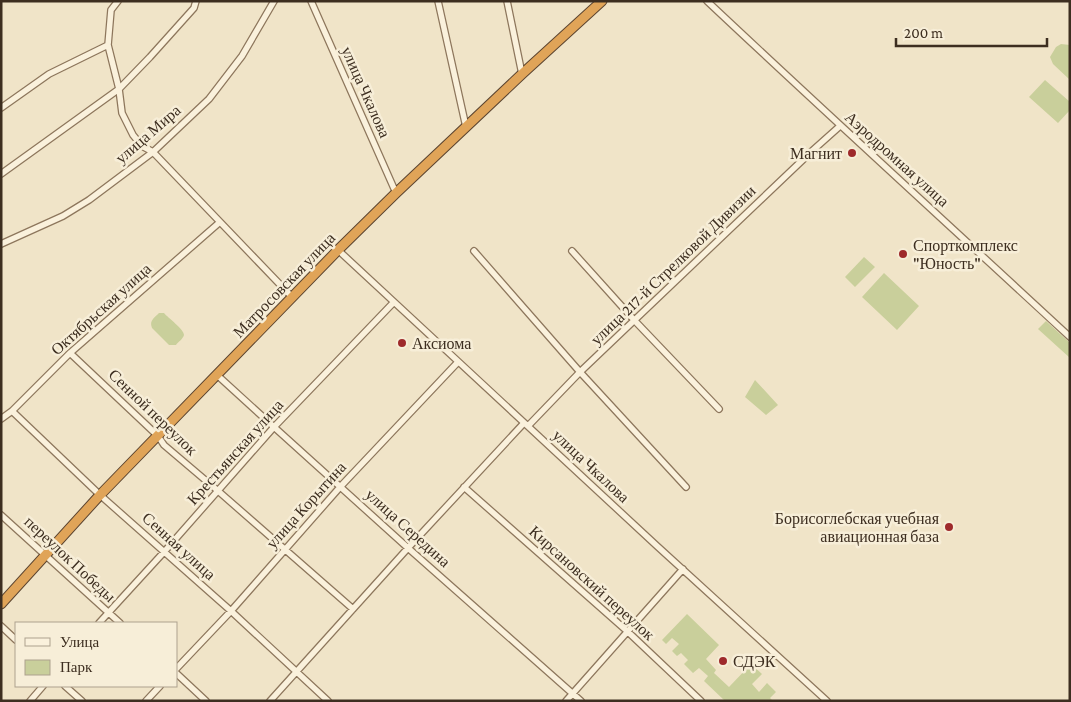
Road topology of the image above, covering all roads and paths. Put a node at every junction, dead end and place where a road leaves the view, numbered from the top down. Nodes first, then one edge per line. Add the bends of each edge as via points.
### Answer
1 (118, 1) edge
2 (196, 1) edge
3 (274, 1) edge
4 (311, 1) edge
5 (438, 1) edge
6 (507, 1) edge
7 (602, 1) edge
8 (707, 1) edge
9 (108, 45) junction
10 (522, 74) junction
11 (119, 89) junction
12 (1, 108) edge
13 (840, 126) junction
14 (466, 127) junction
15 (153, 152) junction
16 (1, 174) edge
17 (396, 193) junction
18 (220, 222) junction
19 (1, 244) edge
20 (338, 250) junction
21 (474, 251) dead end
22 (572, 251) dead end
23 (292, 297) junction
24 (394, 302) junction
25 (635, 321) junction
26 (1070, 337) edge
27 (70, 352) junction
28 (458, 362) junction
29 (580, 372) junction
30 (217, 375) junction
31 (719, 409) dead end
32 (12, 411) junction
33 (1, 419) edge
34 (526, 424) junction
35 (274, 427) junction
36 (158, 436) junction
37 (341, 486) junction
38 (464, 487) junction
39 (686, 487) dead end
40 (217, 490) junction
41 (100, 495) junction
42 (1, 515) edge
43 (408, 548) junction
44 (284, 549) junction
45 (164, 552) junction
46 (46, 555) junction
47 (683, 569) junction
48 (1, 604) edge
49 (353, 609) junction
50 (231, 611) junction
51 (108, 613) junction
52 (100, 622) edge
53 (119, 622) edge
54 (1, 626) edge
55 (627, 631) junction
56 (15, 639) edge
57 (178, 666) edge
58 (296, 672) junction
59 (178, 675) edge
60 (42, 687) edge
61 (66, 687) edge
62 (159, 687) edge
63 (573, 693) junction
64 (30, 701) edge
65 (82, 701) edge
66 (146, 701) edge
67 (206, 701) edge
68 (270, 701) edge
69 (328, 701) edge
70 (566, 701) edge
71 (581, 701) edge
72 (701, 701) edge
73 (826, 701) edge

1 - 9 street via 111,10
2 - 11 street via 194,8
3 - 15 street, улица Мира via 242,56 208,99
4 - 17 street, улица Чкалова
5 - 14 street
6 - 10 street
7 - 10 highway, Матросовская улица
8 - 13 street, Аэродромная улица
9 - 11 street
9 - 12 street via 49,74
10 - 14 highway, Матросовская улица
11 - 15 street via 122,113 133,135 142,146
11 - 16 street
13 - 25 street, улица 217-й Стрелковой Дивизии
13 - 26 street, Аэродромная улица
14 - 17 highway, Матросовская улица
15 - 18 street
15 - 19 street, улица Мира via 63,216
17 - 20 highway, Матросовская улица
18 - 23 street
18 - 27 street, Октябрьская улица
20 - 23 highway, Матросовская улица
20 - 24 street, улица Чкалова
21 - 29 street
22 - 25 street
23 - 30 highway, Матросовская улица
24 - 28 street, улица Чкалова
24 - 35 street, Крестьянская улица
25 - 29 street, улица 217-й Стрелковой Дивизии
25 - 31 street
27 - 32 street, Октябрьская улица
27 - 36 street, Сенной переулок
28 - 34 street, улица Чкалова
28 - 37 street, улица Корытина
29 - 34 street, улица 217-й Стрелковой Дивизии
29 - 39 street
30 - 35 street, улица Середина
30 - 36 highway, Матросовская улица
32 - 33 street, Октябрьская улица
32 - 41 street, Сенная улица
34 - 38 street, улица 217-й Стрелковой Дивизии
34 - 47 street, улица Чкалова
35 - 37 street, улица Середина
35 - 40 street, Крестьянская улица
36 - 40 street, Сенной переулок via 164,445
36 - 41 highway, Матросовская улица
37 - 43 street, улица Середина
37 - 44 street, улица Корытина
38 - 43 street, улица 217-й Стрелковой Дивизии
38 - 55 street, Кирсановский переулок
40 - 44 street, Сенной переулок
40 - 45 street, Крестьянская улица
41 - 45 street, Сенная улица
41 - 46 highway, Матросовская улица
42 - 46 street, переулок Победы
43 - 49 street, улица 217-й Стрелковой Дивизии
43 - 63 street, улица Середина
44 - 49 street, Сенной переулок
44 - 50 street, улица Корытина
45 - 50 street, Сенная улица
45 - 51 street, Крестьянская улица
46 - 48 highway, Матросовская улица
46 - 51 street, переулок Победы
47 - 55 street
47 - 73 street, улица Чкалова
49 - 58 street, улица 217-й Стрелковой Дивизии
50 - 57 street, улица Корытина
50 - 58 street, Сенная улица
51 - 52 street, Крестьянская улица
51 - 53 street, переулок Победы
54 - 56 street
55 - 63 street
55 - 72 street, Кирсановский переулок
58 - 68 street, улица 217-й Стрелковой Дивизии
58 - 69 street, Сенная улица
59 - 67 street
60 - 64 street
61 - 65 street
62 - 66 street
63 - 70 street
63 - 71 street, улица Середина

